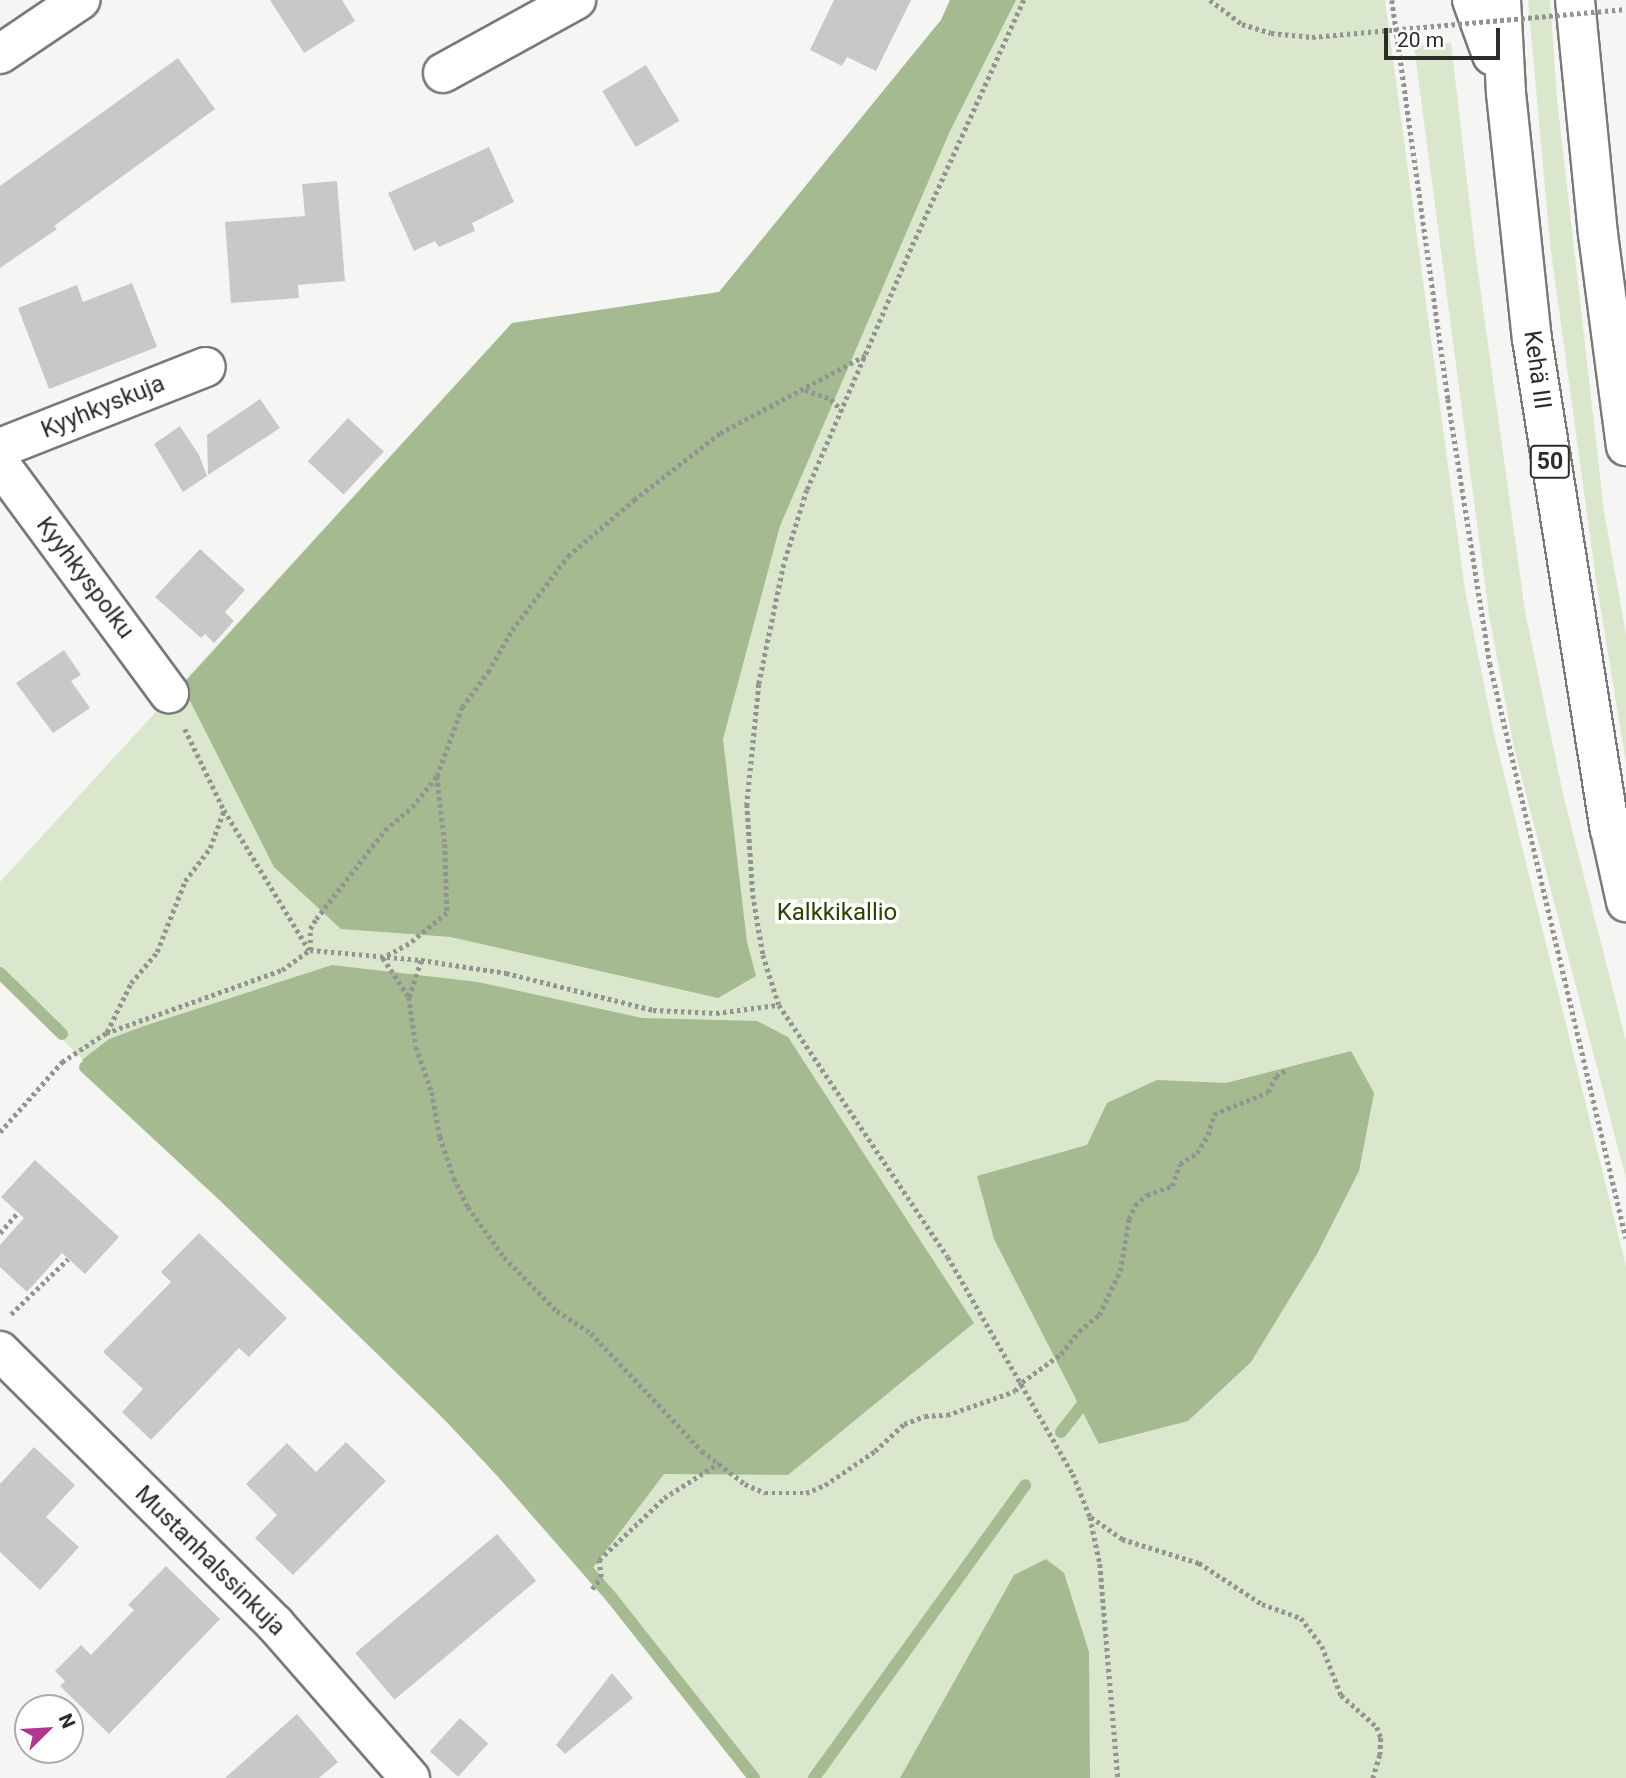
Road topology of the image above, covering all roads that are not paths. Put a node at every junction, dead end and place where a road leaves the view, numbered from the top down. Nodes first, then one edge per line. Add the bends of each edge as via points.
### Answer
1 (80, 0) edge
2 (576, 0) edge
3 (1472, 0) edge
4 (1501, 0) edge
5 (1575, 0) edge
6 (0, 54) edge
7 (443, 73) dead end
8 (1506, 93) junction
9 (206, 367) dead end
10 (1626, 446) edge
11 (0, 448) edge
12 (0, 464) edge
13 (169, 693) road end
14 (1626, 902) edge
15 (4, 1334) edge
16 (410, 1778) edge

1 - 6 main road
2 - 7 main road
3 - 8 main road
4 - 8 main road, Kehä III / 50
5 - 10 main road via 1598,234
8 - 14 main road, Kehä III / 50 via 1551,468
9 - 11 main road, Kyyhkyskuja
12 - 13 main road, Kyyhkyspolku
15 - 16 main road, Mustanhalssinkuja via 275,1624

